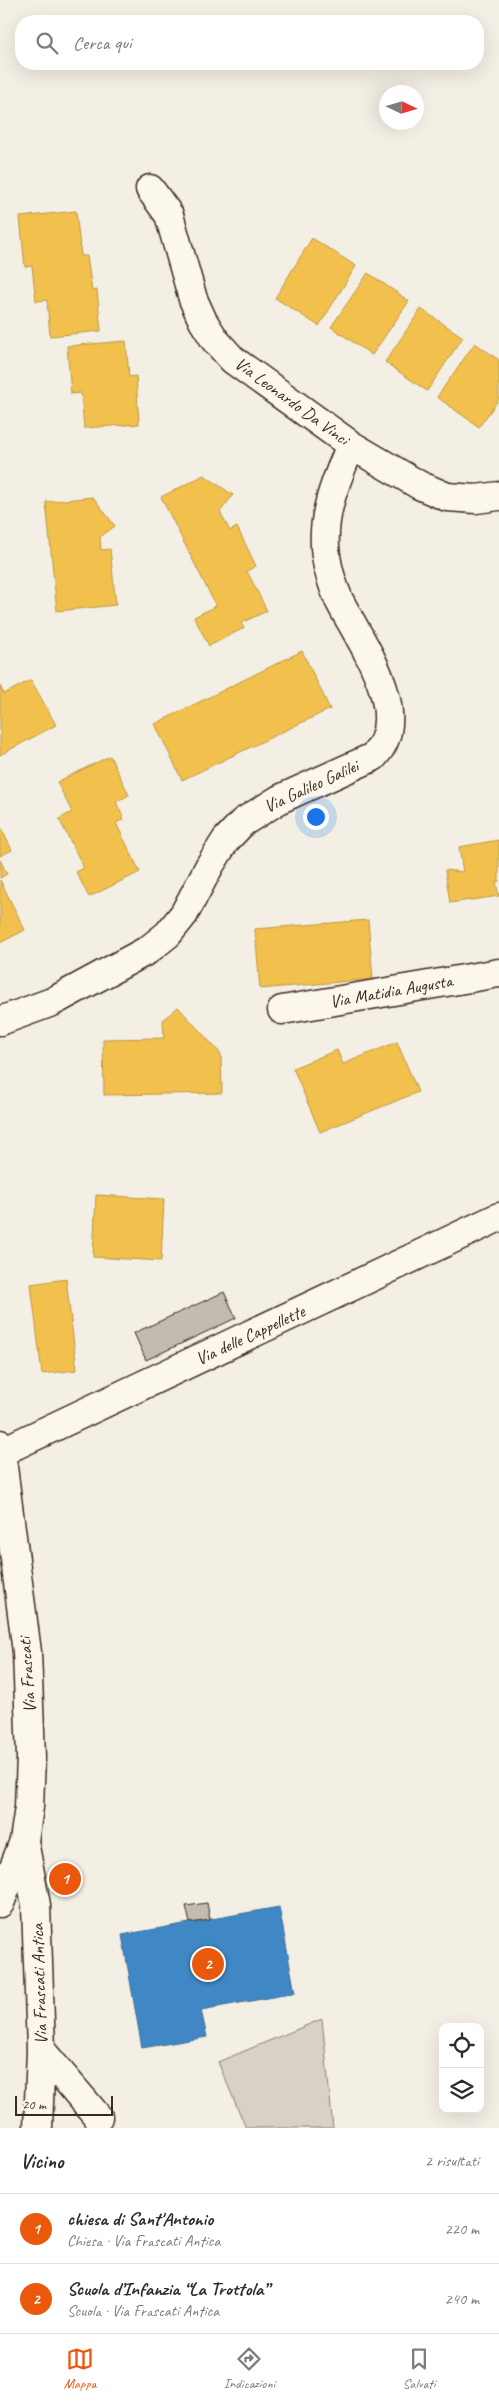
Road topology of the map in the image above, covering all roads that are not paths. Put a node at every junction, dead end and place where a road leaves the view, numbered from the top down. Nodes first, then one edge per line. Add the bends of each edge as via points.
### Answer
1 (150, 189) dead end
2 (351, 445) junction
3 (499, 496) edge
4 (499, 973) edge
5 (282, 1010) dead end
6 (0, 1021) edge
7 (499, 1217) edge
8 (0, 1448) edge
9 (24, 1842) junction
10 (0, 1903) edge
11 (41, 2050) junction
12 (98, 2117) dead end
13 (38, 2128) edge

1 - 2 street, Via Leonardo Da Vinci via 169,215 193,299 215,340 254,377
2 - 3 street, Via Leonardo Da Vinci via 418,485 447,496 476,499
2 - 6 street, Via Galileo Galilei via 333,491 326,521 325,546 338,597 372,660 383,688 388,719 381,749 373,757 280,799 243,822 215,857 184,914 168,934 148,950 52,1002
4 - 5 street, Via Matidia Augusta
7 - 8 street, Via delle Cappellette
8 - 9 street, Via Frascati via 28,1674 31,1781
9 - 10 street, Via Frascati
9 - 11 street, Via Frascati Antica via 36,1905
11 - 12 street
11 - 13 street, Via Frascati Antica

